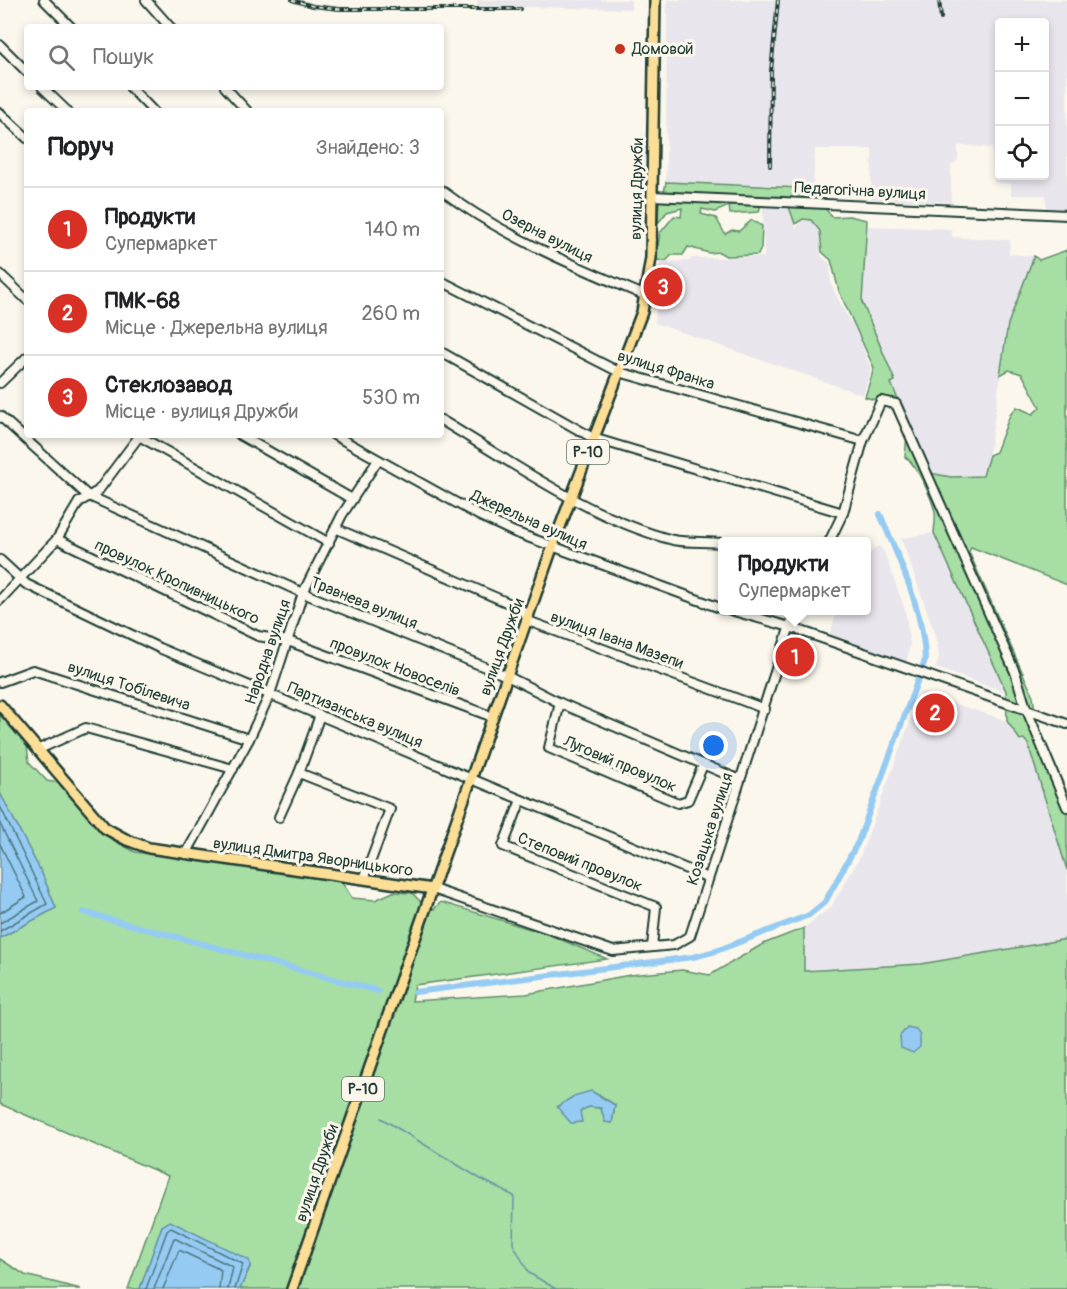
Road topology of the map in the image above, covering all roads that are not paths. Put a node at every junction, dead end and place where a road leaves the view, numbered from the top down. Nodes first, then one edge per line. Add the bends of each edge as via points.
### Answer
1 (44, 0) edge
2 (146, 0) edge
3 (655, 0) edge
4 (68, 24) edge
5 (167, 24) edge
6 (0, 45) edge
7 (24, 69) edge
8 (45, 90) edge
9 (133, 90) edge
10 (228, 90) edge
11 (64, 108) edge
12 (150, 108) edge
13 (244, 108) edge
14 (0, 113) edge
15 (24, 135) edge
16 (444, 192) edge
17 (652, 196) junction
18 (1067, 215) edge
19 (0, 274) edge
20 (444, 283) edge
21 (646, 296) junction
22 (24, 297) edge
23 (444, 354) edge
24 (24, 360) edge
25 (619, 372) junction
26 (0, 383) edge
27 (0, 416) edge
28 (444, 422) edge
29 (24, 438) edge
30 (24, 438) edge
31 (138, 438) edge
32 (145, 438) edge
33 (245, 438) edge
34 (339, 438) edge
35 (593, 438) junction
36 (863, 441) junction
37 (378, 460) junction
38 (87, 495) junction
39 (570, 497) junction
40 (352, 499) junction
41 (843, 513) junction
42 (336, 528) junction
43 (831, 537) edge
44 (57, 539) junction
45 (328, 543) junction
46 (718, 543) edge
47 (552, 548) junction
48 (0, 560) edge
49 (20, 579) junction
50 (303, 593) junction
51 (0, 600) edge
52 (718, 607) edge
53 (748, 615) edge
54 (794, 615) edge
55 (528, 619) junction
56 (790, 627) junction
57 (288, 641) junction
58 (507, 676) junction
59 (0, 682) edge
60 (270, 694) junction
61 (560, 703) junction
62 (0, 705) edge
63 (1026, 708) junction
64 (765, 709) junction
65 (320, 715) junction
66 (493, 717) junction
67 (1067, 724) edge
68 (249, 740) junction
69 (37, 750) junction
70 (703, 765) junction
71 (233, 769) junction
72 (299, 773) junction
73 (472, 778) junction
74 (740, 780) junction
75 (521, 800) junction
76 (1067, 807) edge
77 (279, 817) dead end
78 (186, 854) junction
79 (708, 878) junction
80 (364, 879) junction
81 (433, 889) junction
82 (674, 945) joint
83 (651, 947) junction
84 (292, 1289) edge

1 - 4 street
2 - 5 street
3 - 17 main road, вулиця Дружби / Р-10
6 - 7 street
8 - 11 street
9 - 12 street
10 - 13 street
14 - 15 street
16 - 21 street, Озерна вулиця via 473,214
17 - 18 street, Педагогічна вулиця
17 - 21 main road, вулиця Дружби / Р-10
19 - 22 street
20 - 25 street, вулиця Франка
21 - 25 main road, вулиця Дружби / Р-10
23 - 35 street
24 - 26 street
25 - 35 main road, вулиця Дружби / Р-10
25 - 36 street, вулиця Франка
27 - 30 street, Травнева вулиця
28 - 39 street
29 - 38 street, Травнева вулиця
31 - 38 street via 98,491
32 - 45 street
33 - 40 street
34 - 37 street, Джерельна вулиця
35 - 39 main road, вулиця Дружби / Р-10
35 - 41 street
36 - 41 street
36 - 63 street via 881,401 896,404 1016,672
37 - 40 street, Народна вулиця
37 - 47 street, Джерельна вулиця via 480,516
38 - 44 street
38 - 50 street, Травнева вулиця
39 - 46 street via 650,533 676,540
39 - 47 main road, вулиця Дружби / Р-10
40 - 42 street, Народна вулиця
41 - 43 street
42 - 45 street, Народна вулиця
42 - 55 street, вулиця Івана Мазепи via 520,608
44 - 49 street
44 - 57 street, провулок Кропивницького via 258,636
45 - 50 street, Народна вулиця
47 - 52 street, Джерельна вулиця
47 - 55 main road, вулиця Дружби / Р-10
48 - 49 street, Партизанська вулиця
49 - 51 street
49 - 60 street, Партизанська вулиця via 159,648
50 - 57 street, Народна вулиця
50 - 58 street, Травнева вулиця
53 - 56 street
54 - 56 street, Козацька вулиця
55 - 58 main road, вулиця Дружби / Р-10
55 - 64 street, вулиця Івана Мазепи
56 - 63 street
56 - 64 street, Козацька вулиця
57 - 60 street, Народна вулиця
57 - 66 street, провулок Новоселів
58 - 61 street, Травнева вулиця
58 - 66 main road, вулиця Дружби / Р-10
59 - 68 street, вулиця Тобілевича via 33,670
60 - 65 street, Партизанська вулиця
60 - 68 street, Народна вулиця
61 - 70 street, Травнева вулиця
61 - 70 street, Луговий провулок via 548,745 569,757 678,803 688,800
62 - 69 main road, вулиця Дмитра Яворницького
63 - 67 street
63 - 76 street
64 - 74 street, Козацька вулиця
65 - 72 street
65 - 73 street, Партизанська вулиця
66 - 73 main road, вулиця Дружби / Р-10
68 - 71 street, Народна вулиця
69 - 71 street via 86,728
69 - 78 main road, вулиця Дмитра Яворницького via 105,828 149,848
70 - 74 street, Травнева вулиця
71 - 78 street, Народна вулиця
72 - 77 street
72 - 80 street via 390,809
73 - 75 street, Партизанська вулиця
73 - 81 main road, вулиця Дружби / Р-10
74 - 79 street, Козацька вулиця
75 - 79 street, Партизанська вулиця
75 - 83 street, Степовий провулок via 503,846 656,907
78 - 80 main road, вулиця Дмитра Яворницького
79 - 82 street, Козацька вулиця via 690,936
80 - 81 main road, вулиця Дмитра Яворницького
81 - 83 street, вулиця Дмитра Яворницького via 614,951
81 - 84 main road, вулиця Дружби / Р-10
82 - 83 street, вулиця Дмитра Яворницького

